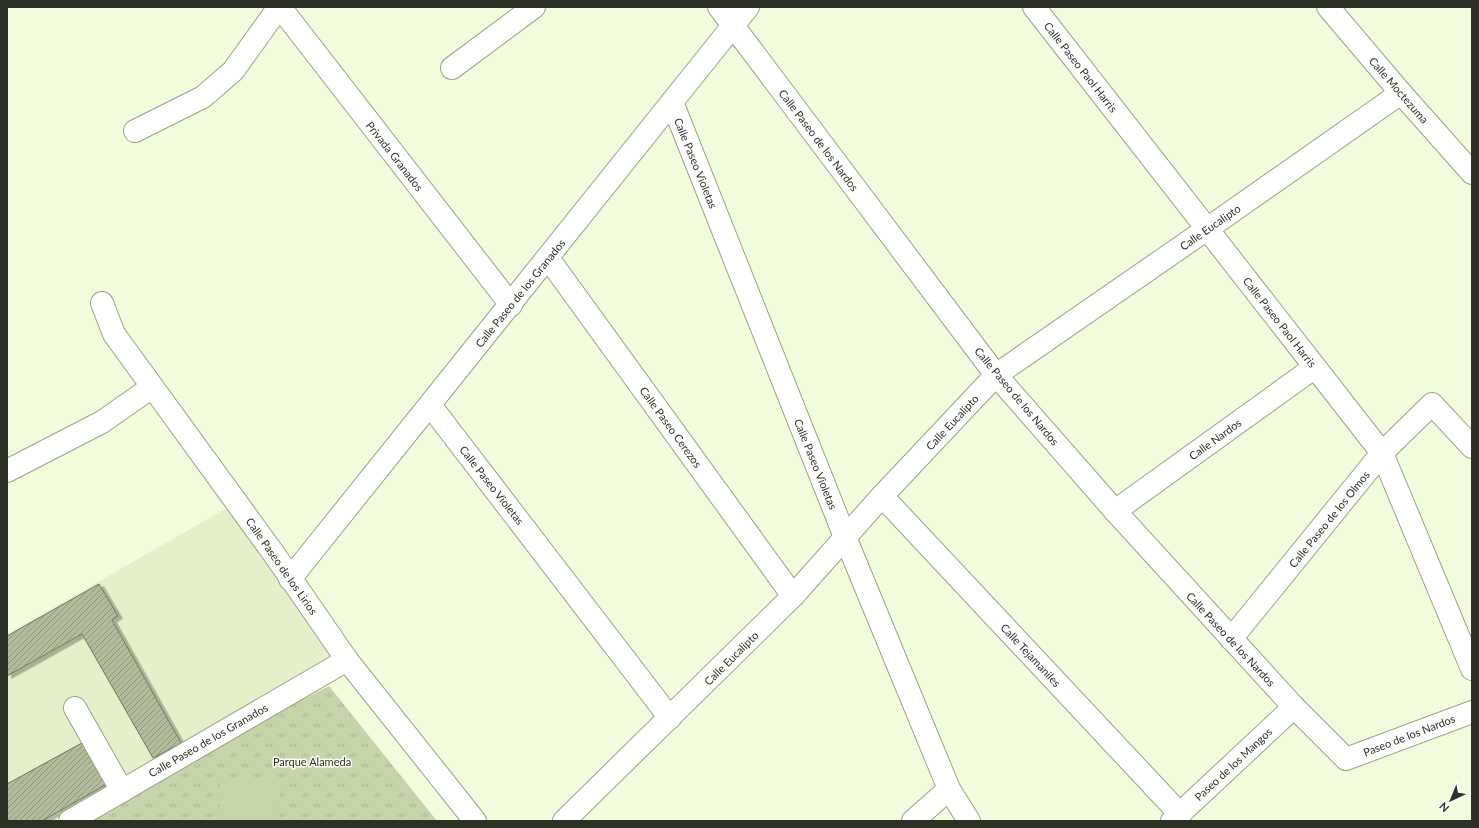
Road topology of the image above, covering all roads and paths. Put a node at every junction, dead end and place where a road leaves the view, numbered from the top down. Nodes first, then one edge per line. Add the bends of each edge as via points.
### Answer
1 (279, 7) edge
2 (534, 7) edge
3 (719, 7) edge
4 (748, 7) edge
5 (1034, 7) edge
6 (1328, 7) edge
7 (733, 26) junction
8 (452, 68) dead end
9 (1400, 93) junction
10 (672, 102) junction
11 (135, 131) dead end
12 (1472, 173) edge
13 (1207, 229) junction
14 (548, 258) junction
15 (102, 303) dead end
16 (511, 305) junction
17 (1315, 367) junction
18 (996, 375) junction
19 (152, 387) junction
20 (430, 405) junction
21 (1472, 447) edge
22 (1382, 453) junction
23 (7, 471) edge
24 (882, 496) junction
25 (1115, 511) junction
26 (845, 537) junction
27 (290, 579) junction
28 (793, 596) junction
29 (1231, 639) junction
30 (347, 660) junction
31 (1472, 670) edge
32 (1294, 707) junction
33 (75, 708) dead end
34 (1472, 712) edge
35 (670, 718) junction
36 (1346, 759) joint
37 (949, 789) junction
38 (122, 791) junction
39 (1176, 817) edge
40 (70, 821) edge
41 (475, 821) edge
42 (564, 821) edge
43 (913, 821) edge
44 (969, 821) edge

1 - 11 street via 233,71 203,97
1 - 16 street, Privada Granados
2 - 8 street
3 - 7 street, Calle Paseo de los Nardos
4 - 7 street, Calle Paseo de los Granados
5 - 13 street, Calle Paseo Paol Harris
6 - 9 street, Calle Moctezuma
7 - 10 street, Calle Paseo de los Granados
7 - 18 street, Calle Paseo de los Nardos
9 - 12 street, Calle Moctezuma
9 - 13 street, Calle Eucalipto
10 - 14 street, Calle Paseo de los Granados
10 - 26 street, Calle Paseo Violetas
13 - 17 street, Calle Paseo Paol Harris
13 - 18 street, Calle Eucalipto
14 - 16 street, Calle Paseo de los Granados
14 - 28 street, Calle Paseo Cerezos
15 - 19 street, Calle Paseo de los Lirios via 114,334
16 - 20 street, Calle Paseo de los Granados
17 - 22 street, Calle Paseo Paol Harris
17 - 25 street, Calle Nardos
18 - 24 street, Calle Eucalipto
18 - 25 street, Calle Paseo de los Nardos
19 - 23 street via 102,422
19 - 27 street, Calle Paseo de los Lirios
20 - 27 street, Calle Paseo de los Granados
20 - 35 street, Calle Paseo Violetas
21 - 22 street, Calle Paseo de los Olmos via 1432,404
22 - 29 street, Calle Paseo de los Olmos
22 - 31 street, Calle Paseo Paol Harris
24 - 26 street, Calle Eucalipto
24 - 39 street, Calle Tejamaniles
25 - 29 street, Calle Paseo de los Nardos
26 - 28 street, Calle Eucalipto
26 - 37 street, Calle Paseo Violetas
27 - 30 street, Calle Paseo de los Lirios
28 - 35 street, Calle Eucalipto
29 - 32 street, Calle Paseo de los Nardos
30 - 38 street, Calle Paseo de los Granados
30 - 41 street, Calle Paseo de los Lirios
32 - 36 street, Calle Paseo de los Nardos
32 - 39 street, Paseo de los Mangos
33 - 38 street
34 - 36 street, Paseo de los Nardos
35 - 42 street, Calle Eucalipto
37 - 43 street
37 - 44 street, Calle Paseo Violetas
38 - 40 street, Calle Paseo de los Granados

